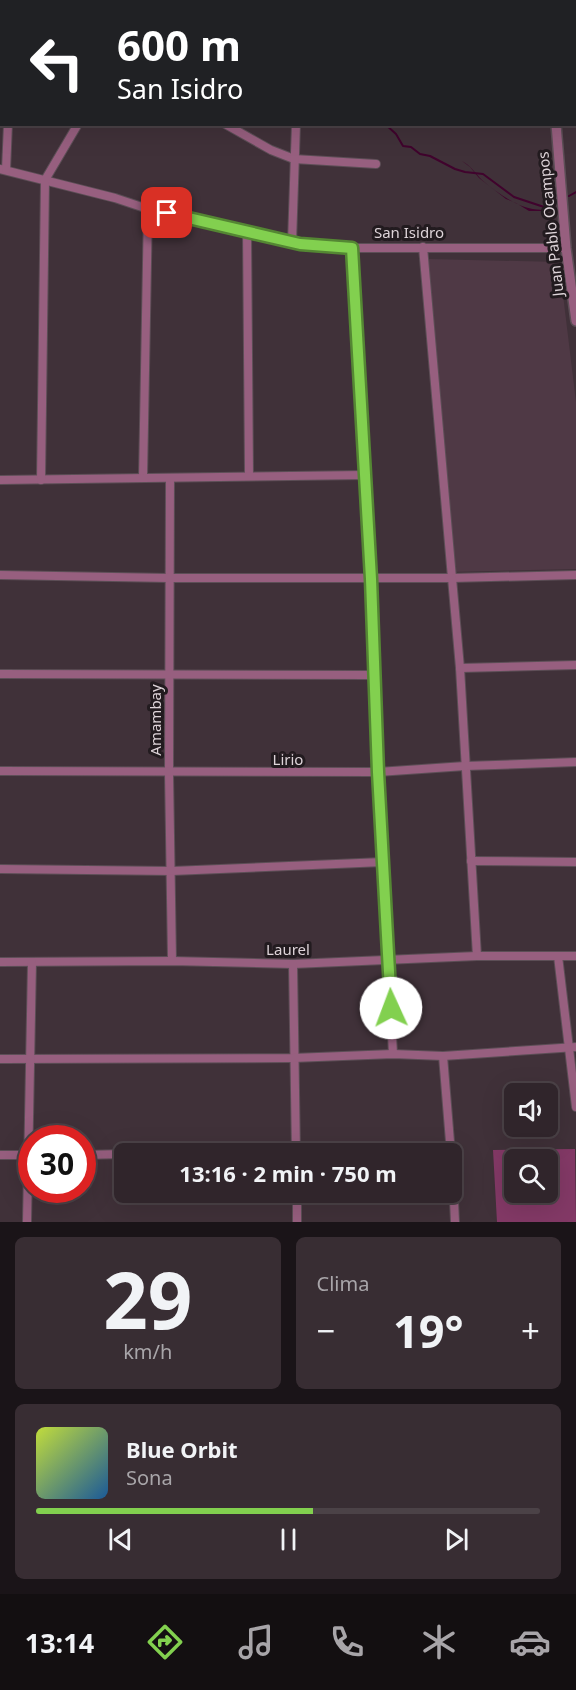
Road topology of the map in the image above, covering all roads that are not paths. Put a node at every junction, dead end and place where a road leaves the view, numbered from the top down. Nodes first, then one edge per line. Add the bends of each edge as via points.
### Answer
1 (8, 126) edge
2 (77, 126) edge
3 (229, 126) edge
4 (297, 126) edge
5 (556, 126) edge
6 (294, 159) junction
7 (376, 164) dead end
8 (3, 170) edge
9 (45, 180) junction
10 (148, 209) junction
11 (247, 231) junction
12 (292, 242) junction
13 (423, 247) junction
14 (352, 248) junction
15 (566, 248) junction
16 (576, 248) edge
17 (576, 321) edge
18 (364, 475) junction
19 (249, 476) junction
20 (143, 478) junction
21 (170, 478) junction
22 (0, 480) edge
23 (41, 480) junction
24 (0, 575) edge
25 (576, 575) edge
26 (169, 578) junction
27 (452, 578) junction
28 (371, 579) junction
29 (576, 665) edge
30 (460, 668) junction
31 (0, 674) edge
32 (169, 675) junction
33 (374, 675) junction
34 (576, 762) edge
35 (465, 766) junction
36 (0, 771) edge
37 (378, 772) junction
38 (169, 773) junction
39 (471, 861) junction
40 (383, 862) junction
41 (576, 862) edge
42 (0, 869) edge
43 (172, 871) junction
44 (477, 956) junction
45 (558, 956) junction
46 (576, 956) edge
47 (172, 961) junction
48 (390, 961) junction
49 (0, 962) edge
50 (32, 962) junction
51 (293, 964) junction
52 (572, 1048) edge
53 (393, 1054) junction
54 (443, 1056) junction
55 (293, 1058) junction
56 (0, 1059) edge
57 (30, 1059) junction
58 (576, 1107) edge
59 (30, 1125) edge
60 (296, 1143) edge
61 (450, 1143) edge
62 (0, 1155) edge
63 (18, 1155) edge
64 (96, 1155) edge
65 (114, 1155) edge
66 (28, 1203) edge
67 (297, 1203) edge
68 (454, 1203) edge
69 (27, 1222) edge
70 (297, 1222) edge
71 (455, 1222) edge

1 - 8 street
2 - 9 street
3 - 6 street
4 - 6 street
5 - 15 street, Juan Pablo Ocampos
6 - 7 street
6 - 12 street
8 - 9 street, San Isidro
9 - 10 street, San Isidro
9 - 23 street
10 - 11 street, San Isidro
10 - 20 street
11 - 12 street, San Isidro
11 - 19 street
12 - 14 street, San Isidro
13 - 14 street, San Isidro
13 - 15 street, San Isidro
13 - 27 street
14 - 18 street
15 - 16 street, San Isidro
15 - 17 street, Juan Pablo Ocampos
18 - 19 street
18 - 28 street
19 - 21 street
20 - 21 street
20 - 23 street
21 - 26 street, Amambay
22 - 23 street
24 - 26 street
25 - 27 street
26 - 28 street
26 - 32 street, Amambay
27 - 28 street
27 - 30 street
28 - 33 street
29 - 30 street
30 - 35 street
31 - 32 street
32 - 33 street
32 - 38 street, Amambay
33 - 37 street
34 - 35 street, Lirio
35 - 37 street, Lirio
35 - 39 street
36 - 38 street, Lirio
37 - 38 street, Lirio
37 - 40 street
38 - 43 street, Amambay
39 - 41 street
39 - 44 street
40 - 43 street
40 - 48 street
42 - 43 street
43 - 47 street, Amambay
44 - 45 street, Laurel
44 - 48 street, Laurel
45 - 46 street, Laurel
45 - 52 street
47 - 50 street, Laurel
47 - 51 street, Laurel
48 - 51 street, Laurel
48 - 53 street
49 - 50 street, Laurel
50 - 57 street
51 - 55 street
52 - 54 street
52 - 58 street
53 - 54 street
53 - 55 street
54 - 61 street
55 - 57 street
55 - 60 street
56 - 57 street
57 - 59 street
62 - 63 street
64 - 65 street
66 - 69 street
67 - 70 street
68 - 71 street

